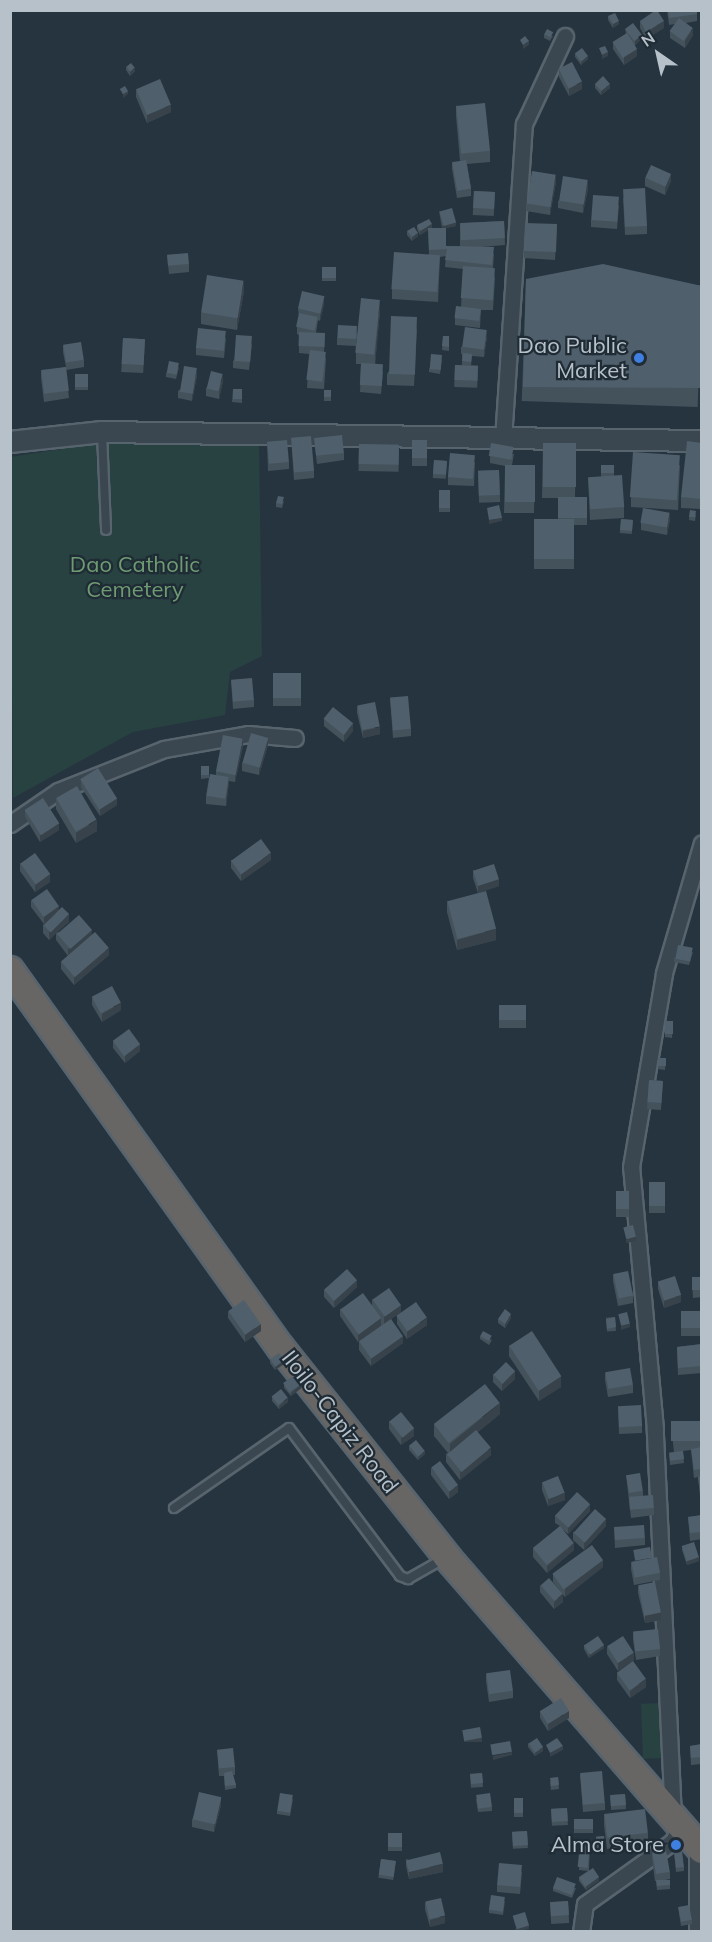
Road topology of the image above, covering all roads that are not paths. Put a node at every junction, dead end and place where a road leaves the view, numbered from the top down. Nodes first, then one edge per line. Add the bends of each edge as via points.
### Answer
1 (565, 36) dead end
2 (531, 287) edge
3 (510, 291) junction
4 (102, 432) junction
5 (503, 439) junction
6 (702, 441) edge
7 (10, 442) edge
8 (106, 531) dead end
9 (295, 738) dead end
10 (10, 824) edge
11 (702, 843) edge
12 (10, 970) edge
13 (174, 1508) dead end
14 (447, 1557) junction
15 (688, 1835) edge
16 (581, 1932) edge
17 (697, 1932) edge

1 - 3 street via 524,124
2 - 3 street
3 - 5 street
4 - 5 street
4 - 7 street
4 - 8 lane
5 - 6 street
9 - 10 street via 248,735 164,749 58,791
11 - 15 street via 664,973 631,1167
12 - 14 highway, Iloilo-Capiz Road via 281,1348
13 - 14 lane via 289,1428 400,1576 408,1579
14 - 15 highway, Iloilo-Capiz Road
15 - 16 street via 672,1842 585,1904
15 - 17 street

